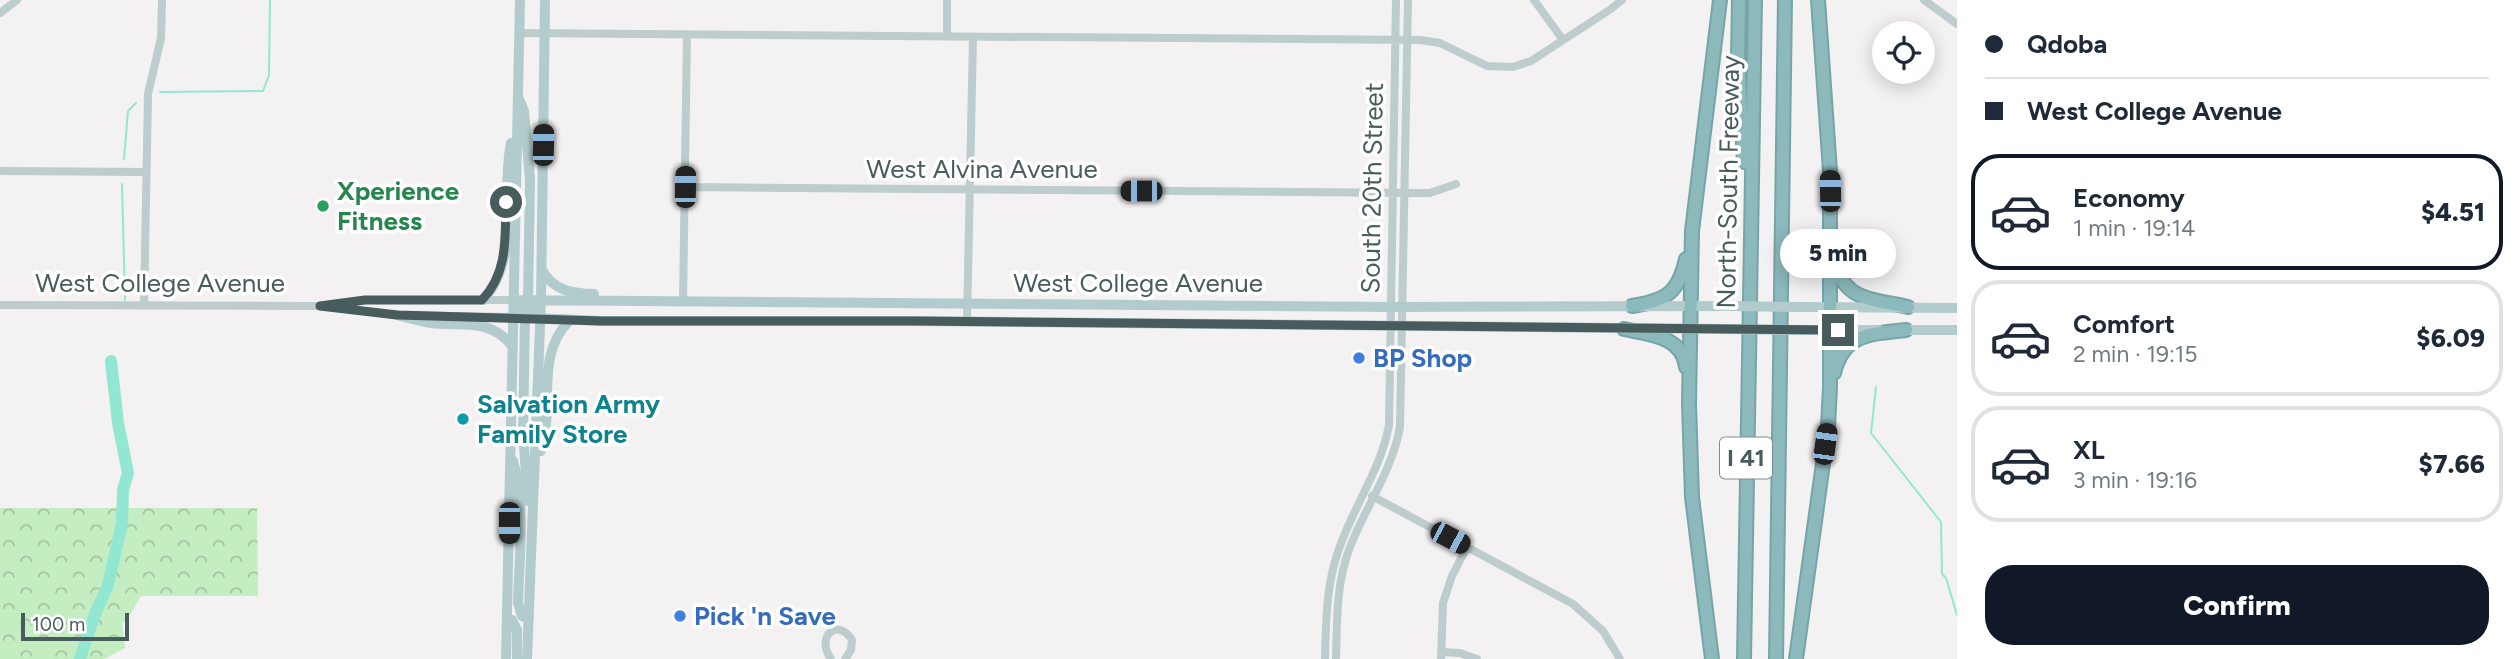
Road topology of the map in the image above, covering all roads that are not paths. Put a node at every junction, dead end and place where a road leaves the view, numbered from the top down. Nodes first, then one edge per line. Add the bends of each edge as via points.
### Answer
1 (17, 0) edge
2 (162, 0) edge
3 (520, 0) edge
4 (545, 0) edge
5 (947, 0) edge
6 (1396, 0) edge
7 (1408, 0) edge
8 (1534, 0) edge
9 (1622, 0) edge
10 (1720, 0) edge
11 (1739, 0) edge
12 (1755, 0) edge
13 (1785, 0) edge
14 (1793, 0) edge
15 (1818, 0) edge
16 (1924, 0) edge
17 (0, 13) edge
18 (1957, 24) edge
19 (519, 33) junction
20 (544, 34) junction
21 (687, 35) junction
22 (947, 36) junction
23 (973, 37) junction
24 (1395, 40) junction
25 (1407, 40) junction
26 (1563, 40) junction
27 (517, 93) junction
28 (516, 116) junction
29 (0, 171) edge
30 (146, 172) junction
31 (1456, 184) dead end
32 (685, 187) junction
33 (970, 190) junction
34 (1393, 193) junction
35 (1405, 193) junction
36 (1783, 193) junction
37 (1692, 231) junction
38 (1831, 233) junction
39 (1749, 257) junction
40 (541, 268) junction
41 (482, 300) junction
42 (514, 300) junction
43 (528, 300) junction
44 (541, 300) junction
45 (677, 302) junction
46 (967, 304) junction
47 (0, 306) edge
48 (144, 306) junction
49 (320, 306) junction
50 (1632, 306) junction
51 (1391, 307) junction
52 (1403, 307) junction
53 (1690, 307) junction
54 (1829, 307) junction
55 (1908, 307) junction
56 (1957, 308) edge
57 (397, 315) junction
58 (513, 317) junction
59 (525, 318) junction
60 (540, 318) junction
61 (570, 320) junction
62 (967, 321) junction
63 (1391, 325) junction
64 (1403, 325) junction
65 (1624, 329) junction
66 (1690, 330) junction
67 (1830, 330) junction
68 (1906, 330) junction
69 (1957, 330) edge
70 (513, 347) junction
71 (1830, 387) junction
72 (1689, 392) junction
73 (510, 452) junction
74 (535, 474) junction
75 (1366, 493) junction
76 (1375, 497) junction
77 (532, 535) junction
78 (1467, 547) junction
79 (507, 619) junction
80 (529, 619) junction
81 (1441, 655) edge
82 (506, 659) edge
83 (517, 659) edge
84 (527, 659) edge
85 (831, 659) edge
86 (845, 659) edge
87 (1325, 659) edge
88 (1336, 659) edge
89 (1477, 659) edge
90 (1620, 659) edge
91 (1712, 659) edge
92 (1744, 659) edge
93 (1776, 659) edge
94 (1796, 659) edge

1 - 17 street
2 - 30 street via 161,38 148,94
3 - 19 main road
4 - 20 main road
5 - 22 street
6 - 24 street, South 20th Street
7 - 25 street, South 20th Street
8 - 26 street
9 - 26 street
10 - 37 highway
11 - 39 highway
12 - 39 highway, North-South Freeway / I 41
13 - 36 highway, North-South Freeway / I 41
14 - 36 highway
15 - 38 highway
16 - 18 street
19 - 20 street
19 - 27 main road
20 - 21 street
20 - 40 main road
21 - 22 street
21 - 32 street
22 - 23 street
23 - 24 street
23 - 33 street
24 - 25 street
24 - 34 street, South 20th Street
25 - 26 street via 1440,43 1479,64 1503,68 1531,61
25 - 35 street, South 20th Street
27 - 28 main road
27 - 43 main road via 524,111 530,179
28 - 41 main road via 506,163 503,264
28 - 42 main road
29 - 30 street
30 - 48 street
31 - 35 street, West Alvina Avenue via 1430,193
32 - 33 street, West Alvina Avenue
32 - 45 street
33 - 34 street, West Alvina Avenue
33 - 46 street
34 - 35 street, West Alvina Avenue
34 - 51 street, South 20th Street
35 - 52 street, South 20th Street
36 - 93 highway, North-South Freeway / I 41
37 - 50 highway via 1682,274 1673,290 1654,302
37 - 53 highway
38 - 54 highway
38 - 55 highway via 1836,268 1846,288 1862,297
39 - 92 highway, North-South Freeway / I 41
40 - 44 main road
40 - 45 main road via 548,281 564,290
41 - 42 street, West College Avenue
41 - 49 street, West College Avenue via 365,300
42 - 43 main road, West College Avenue
42 - 58 main road
42 - 59 main road
43 - 44 main road, West College Avenue
43 - 60 main road
44 - 45 main road, West College Avenue
44 - 60 main road
45 - 46 main road, West College Avenue
46 - 51 main road, West College Avenue
46 - 62 street
47 - 48 street, West College Avenue
48 - 49 street, West College Avenue
49 - 57 street, West College Avenue
50 - 52 main road, West College Avenue
50 - 53 main road, West College Avenue
51 - 52 main road, West College Avenue
51 - 63 street, South 20th Street
52 - 64 street, South 20th Street
53 - 54 main road, West College Avenue, bridge
53 - 66 highway
54 - 55 main road, West College Avenue
54 - 67 highway
55 - 56 main road, West College Avenue
57 - 58 street, West College Avenue
57 - 70 main road via 490,329
58 - 59 main road, West College Avenue
58 - 70 main road
59 - 60 main road, West College Avenue
59 - 77 main road via 523,433
60 - 61 main road, West College Avenue
60 - 74 main road
61 - 62 main road, West College Avenue
61 - 74 main road via 556,336 551,352 546,428
62 - 63 main road, West College Avenue
63 - 64 main road, West College Avenue
63 - 75 street, South 20th Street via 1389,425
64 - 65 main road, West College Avenue
64 - 76 street, South 20th Street via 1400,427
65 - 66 main road, West College Avenue
65 - 72 highway via 1674,344 1685,360
66 - 67 main road, West College Avenue, bridge
66 - 72 highway
67 - 68 main road, West College Avenue
67 - 71 highway
68 - 69 main road, West College Avenue
68 - 71 highway via 1852,342 1838,360
70 - 73 main road
71 - 94 highway
72 - 91 highway via 1692,497
73 - 79 main road
73 - 80 main road via 520,523 518,603
74 - 77 main road
75 - 76 street
75 - 87 street, South 20th Street via 1332,573
76 - 78 street
76 - 88 street, South 20th Street via 1351,546 1340,584
77 - 80 main road
78 - 81 street via 1445,594
78 - 90 street via 1586,613
79 - 82 main road
79 - 83 main road via 517,630
80 - 84 main road
81 - 89 street via 1460,653
85 - 86 street via 825,640 831,631 840,630 852,640

